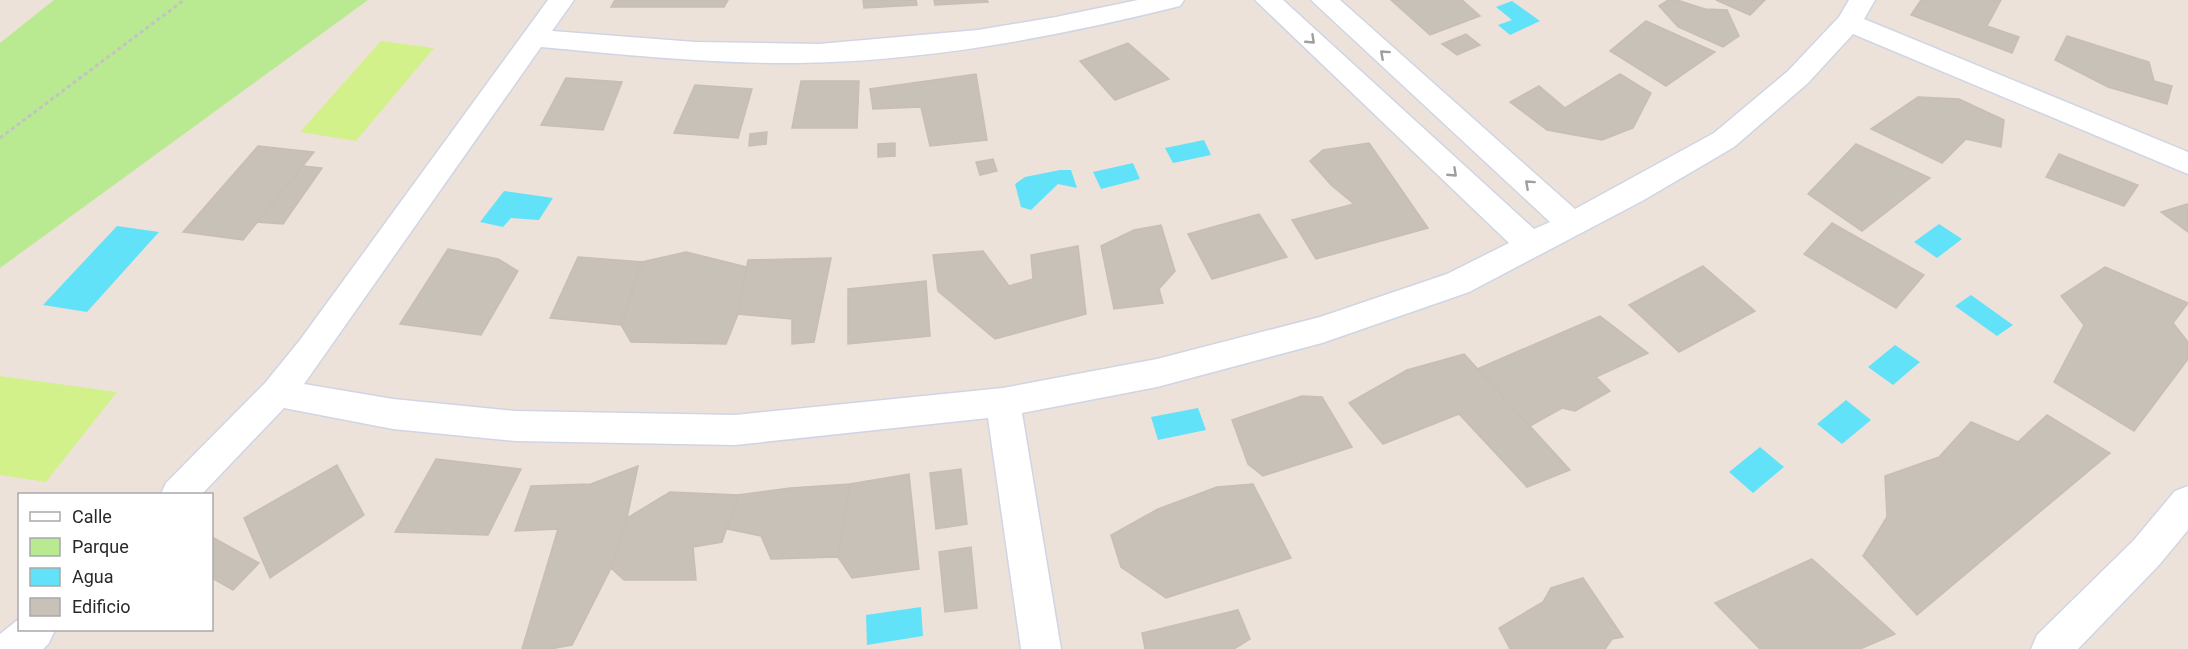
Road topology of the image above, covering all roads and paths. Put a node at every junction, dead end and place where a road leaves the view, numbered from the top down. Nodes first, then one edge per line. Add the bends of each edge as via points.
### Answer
1 (184, 0) edge
2 (561, 0) edge
3 (1171, 0) edge
4 (1268, 0) edge
5 (1324, 0) edge
6 (1855, 11) edge
7 (534, 38) junction
8 (0, 138) edge
9 (2188, 164) edge
10 (1572, 224) junction
11 (1531, 245) junction
12 (277, 393) junction
13 (1003, 402) junction
14 (181, 493) edge
15 (2188, 502) edge
16 (34, 631) edge
17 (13, 649) edge
18 (1041, 649) edge
19 (2051, 649) edge

1 - 8 path
2 - 7 street
3 - 7 street via 1100,18 1011,33 919,46 795,54 666,50
4 -> 11 street
10 -> 5 street
6 - 9 street
6 - 10 street via 1798,77 1724,140
7 - 12 street
10 - 11 street
11 - 13 street via 1458,283 1322,330 1157,373
12 - 13 street via 404,415 516,426 634,430 735,430
12 - 14 street
13 - 18 street
15 - 19 street via 2146,553
16 - 17 street

